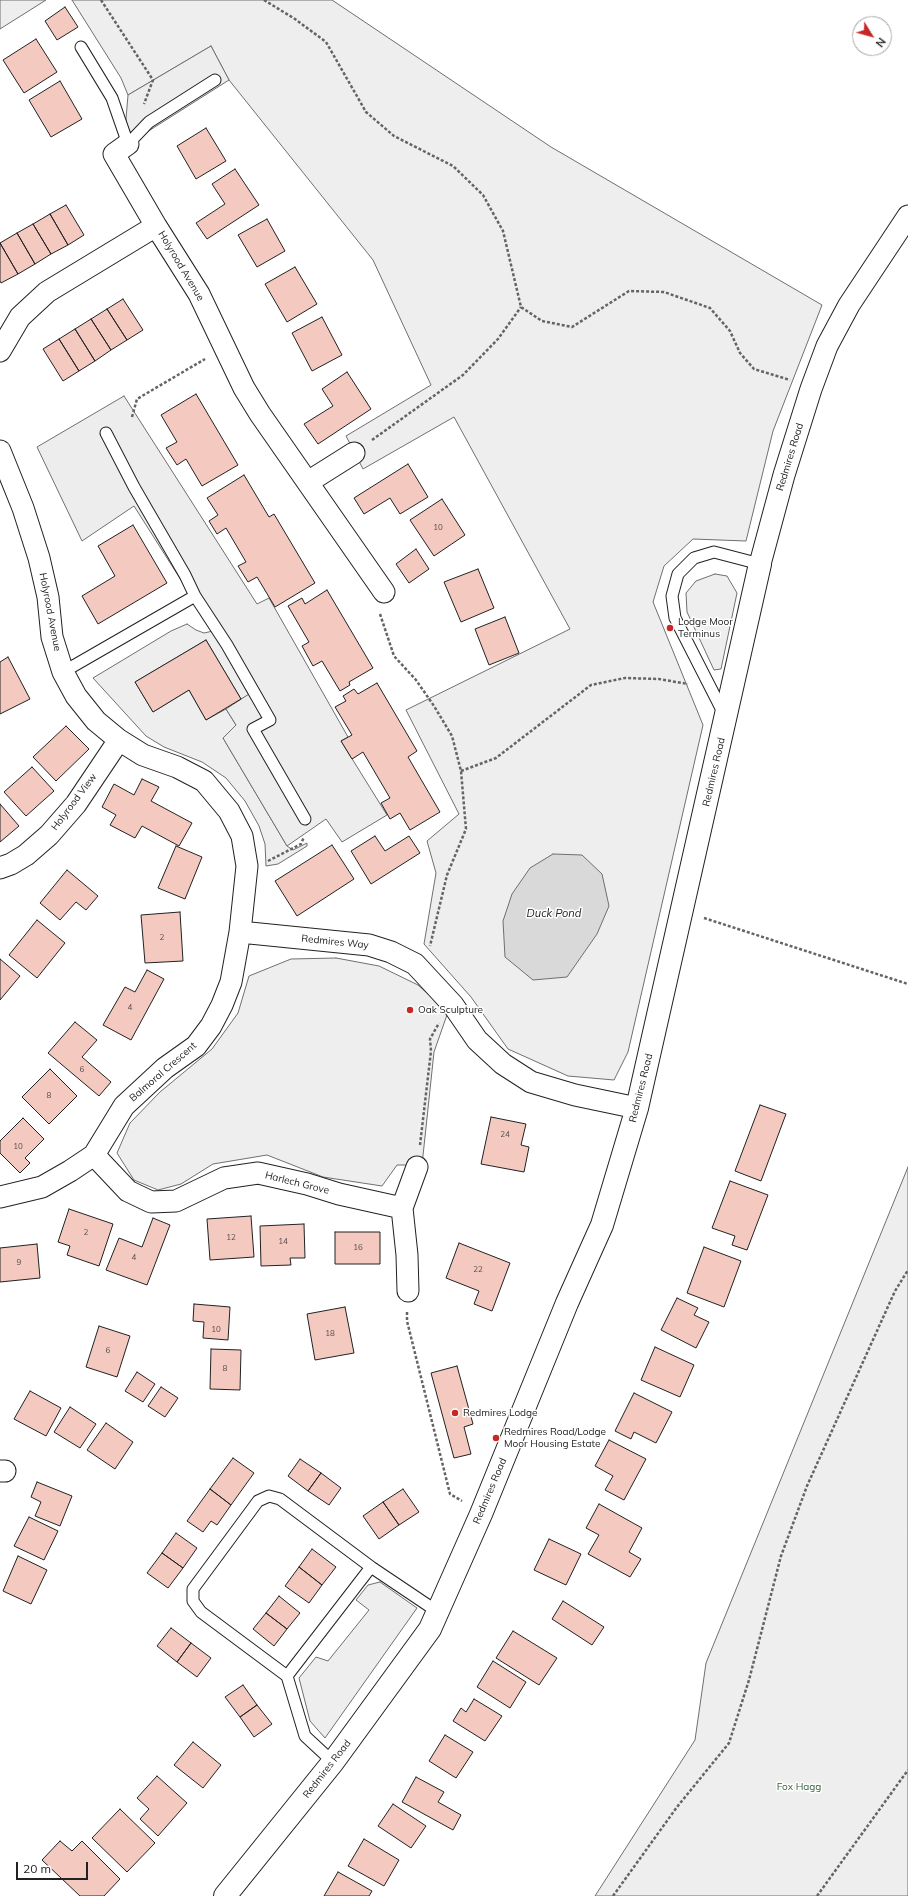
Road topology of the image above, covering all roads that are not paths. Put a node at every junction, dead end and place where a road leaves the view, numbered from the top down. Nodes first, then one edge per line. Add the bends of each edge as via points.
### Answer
1 (81, 47) dead end
2 (215, 80) dead end
3 (121, 149) junction
4 (908, 216) edge
5 (156, 226) junction
6 (0, 351) edge
7 (106, 433) dead end
8 (354, 453) road end
9 (1, 459) edge
10 (308, 482) junction
11 (760, 564) junction
12 (384, 592) road end
13 (195, 596) junction
14 (63, 672) junction
15 (726, 718) junction
16 (119, 740) junction
17 (305, 819) road end
18 (0, 868) edge
19 (240, 932) junction
20 (637, 1108) junction
21 (94, 1154) junction
22 (417, 1167) road end
23 (0, 1197) edge
24 (402, 1208) junction
25 (408, 1292) road end
26 (371, 1566) junction
27 (438, 1612) junction
28 (287, 1676) junction
29 (333, 1762) junction
30 (225, 1896) edge

1 - 3 lane via 112,98
2 - 3 lane via 149,122
3 - 5 street
4 - 11 street, Redmires Road via 849,305 827,346 784,475
5 - 6 street, Holyrood Avenue via 47,292 20,317
5 - 10 street, Holyrood Avenue via 199,294 244,388
7 - 13 lane
8 - 10 street
9 - 14 street, Holyrood Avenue via 23,508 39,558 48,597 52,637
10 - 12 street, Holyrood Avenue
11 - 15 street, Redmires Road
11 - 15 lane via 714,552 694,558 678,574 672,596 675,618
13 - 14 lane
13 - 17 lane via 227,645 270,720 253,729
14 - 16 street, Holyrood Avenue via 76,696 96,721
15 - 20 street, Redmires Road
16 - 18 street, Holyrood View via 76,804 49,836 26,855
16 - 19 street, Holyrood Avenue via 143,755 177,767 204,781 230,811 242,836 247,866
19 - 20 street, Redmires Way via 369,945 391,952 415,964 453,1005 477,1040 503,1064 531,1082 575,1095
19 - 21 street, Balmoral Crescent via 231,982 211,1026 196,1046 165,1068 124,1106
20 - 27 street, Redmires Road via 602,1225
21 - 23 street, Balmoral Crescent via 42,1187
21 - 24 street, Harlech Grove via 128,1192 151,1202 176,1201 224,1178 258,1173
22 - 24 street
24 - 25 street via 408,1254
26 - 27 lane
26 - 28 lane
26 - 28 lane via 280,1499 269,1496 258,1501 193,1589 193,1601 201,1612
27 - 29 street, Redmires Road via 417,1649
28 - 29 lane via 305,1736
29 - 30 street, Redmires Road

